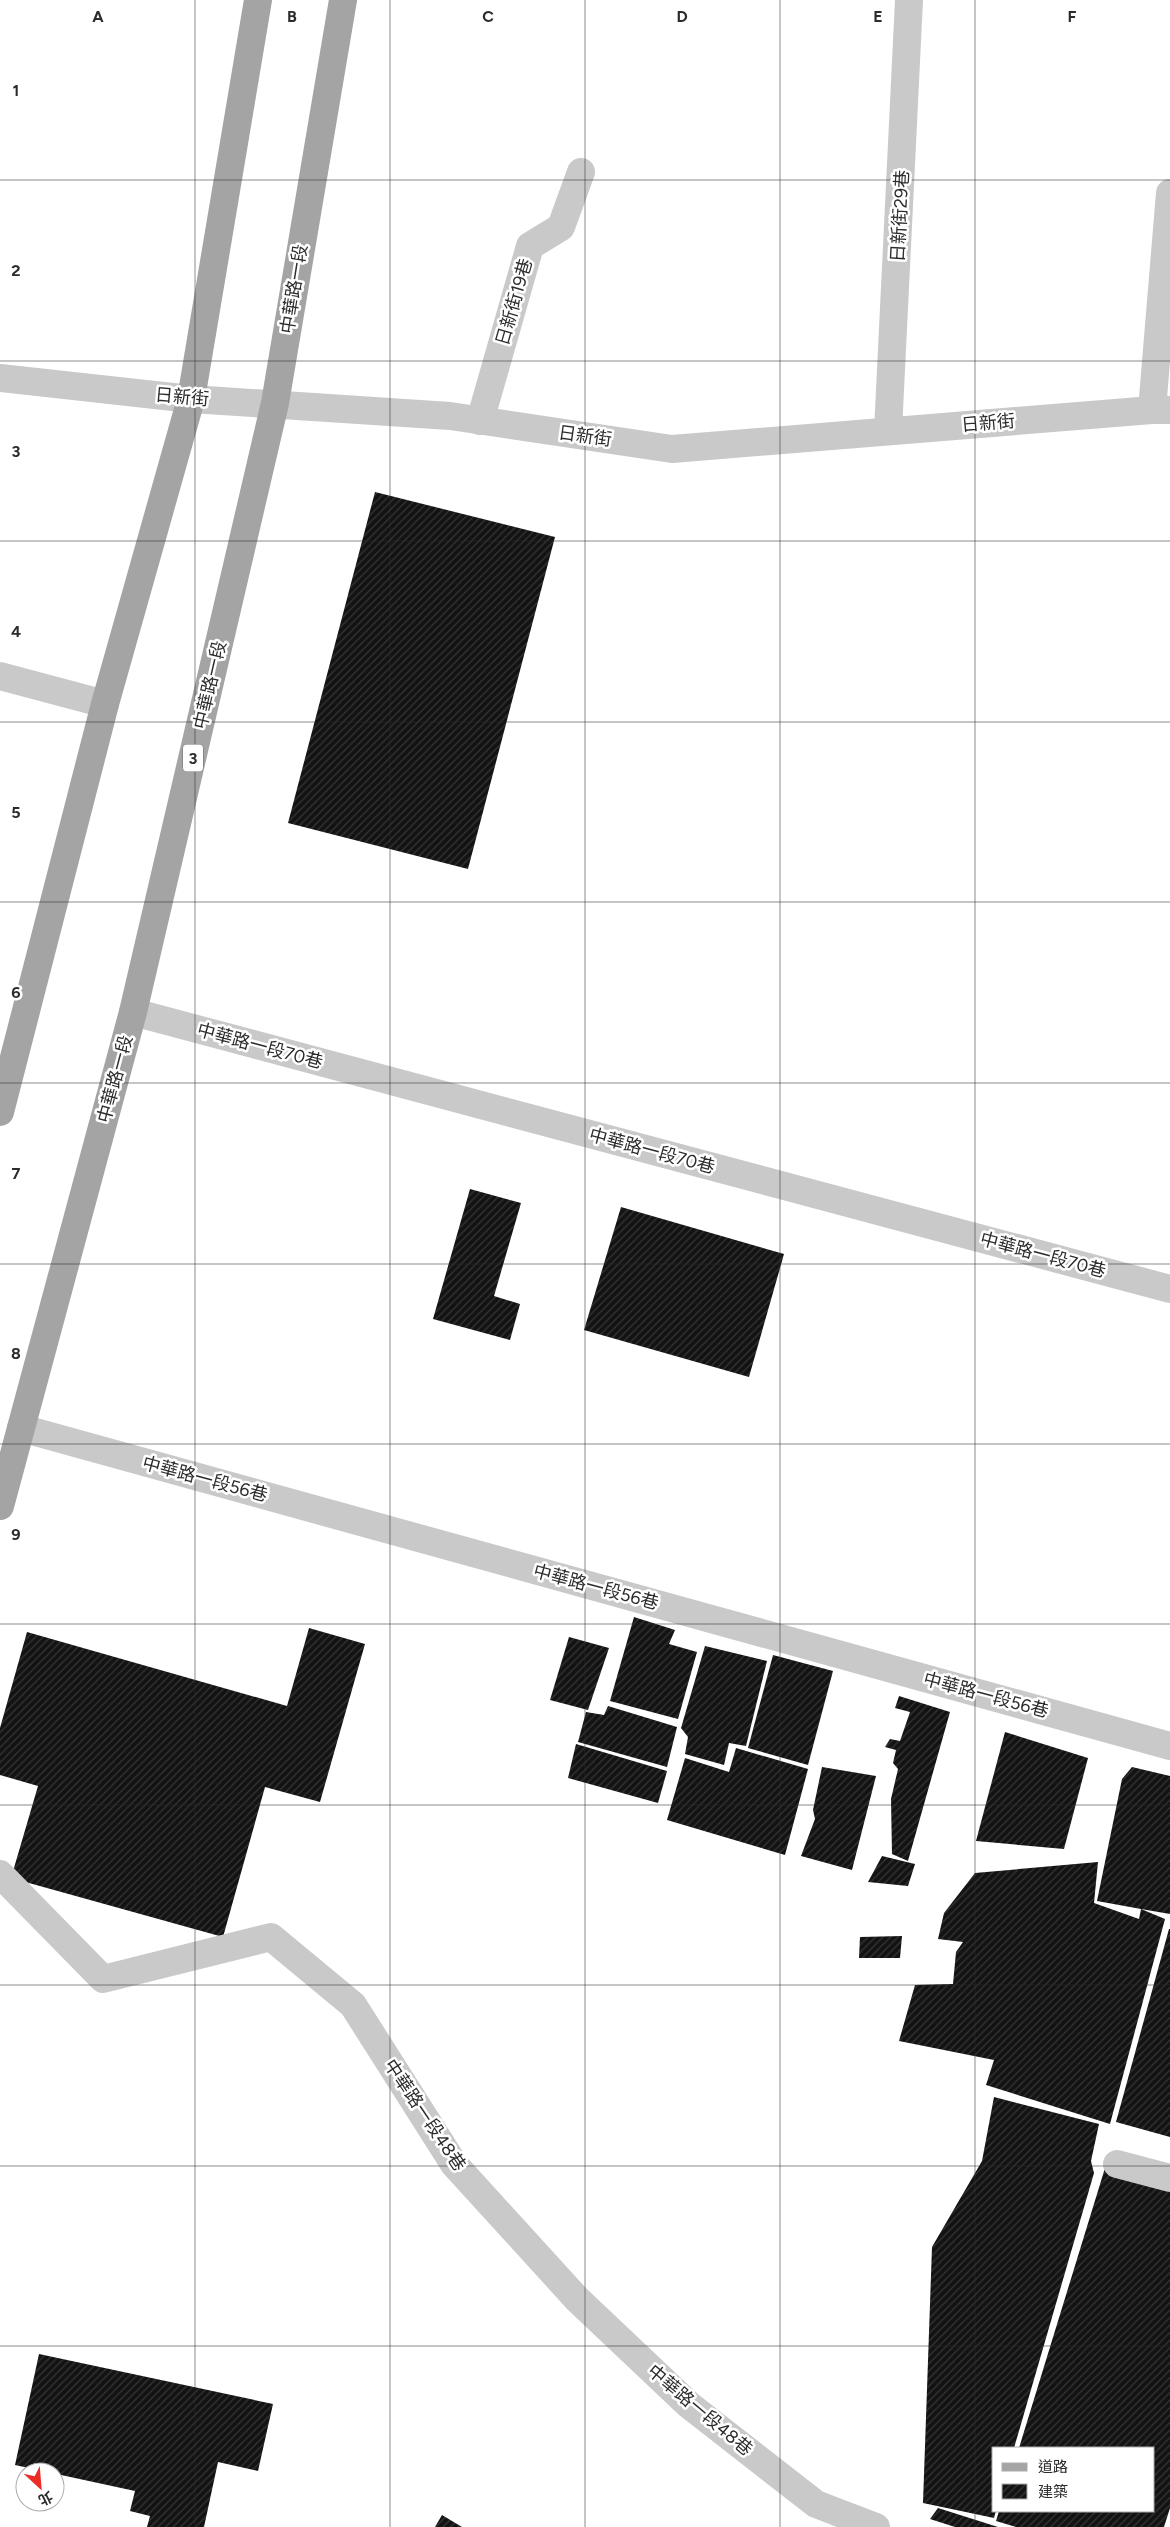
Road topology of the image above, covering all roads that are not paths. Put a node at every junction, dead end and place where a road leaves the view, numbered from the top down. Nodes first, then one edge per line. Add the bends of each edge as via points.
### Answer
1 (258, 0) edge
2 (343, 0) edge
3 (909, 0) edge
4 (581, 172) dead end
5 (1170, 193) edge
6 (0, 378) edge
7 (191, 399) junction
8 (275, 403) junction
9 (1161, 410) edge
10 (480, 420) junction
11 (888, 431) junction
12 (0, 676) edge
13 (105, 704) junction
14 (133, 1012) junction
15 (0, 1112) edge
16 (1170, 1290) edge
17 (22, 1428) junction
18 (0, 1506) edge
19 (1170, 1746) edge
20 (0, 1874) edge
21 (1117, 2164) dead end
22 (1170, 2178) edge
23 (876, 2527) edge

1 - 7 main road
2 - 8 main road, 中華路一段 / 3
3 - 11 street, 日新街29巷
4 - 10 street, 日新街19巷 via 561,227 530,246
5 - 9 street
6 - 7 street, 日新街
7 - 8 street, 日新街
7 - 13 main road
8 - 10 street, 日新街
8 - 14 main road, 中華路一段 / 3
9 - 11 street, 日新街
10 - 11 street, 日新街 via 672,449
12 - 13 street
13 - 15 main road
14 - 16 street, 中華路一段70巷
14 - 17 main road, 中華路一段 / 3
17 - 18 main road, 中華路一段 / 3
17 - 19 street, 中華路一段56巷
20 - 23 street, 中華路一段48巷 via 103,1979 271,1937 353,2004 454,2164 577,2299 689,2405 816,2504
21 - 22 street

